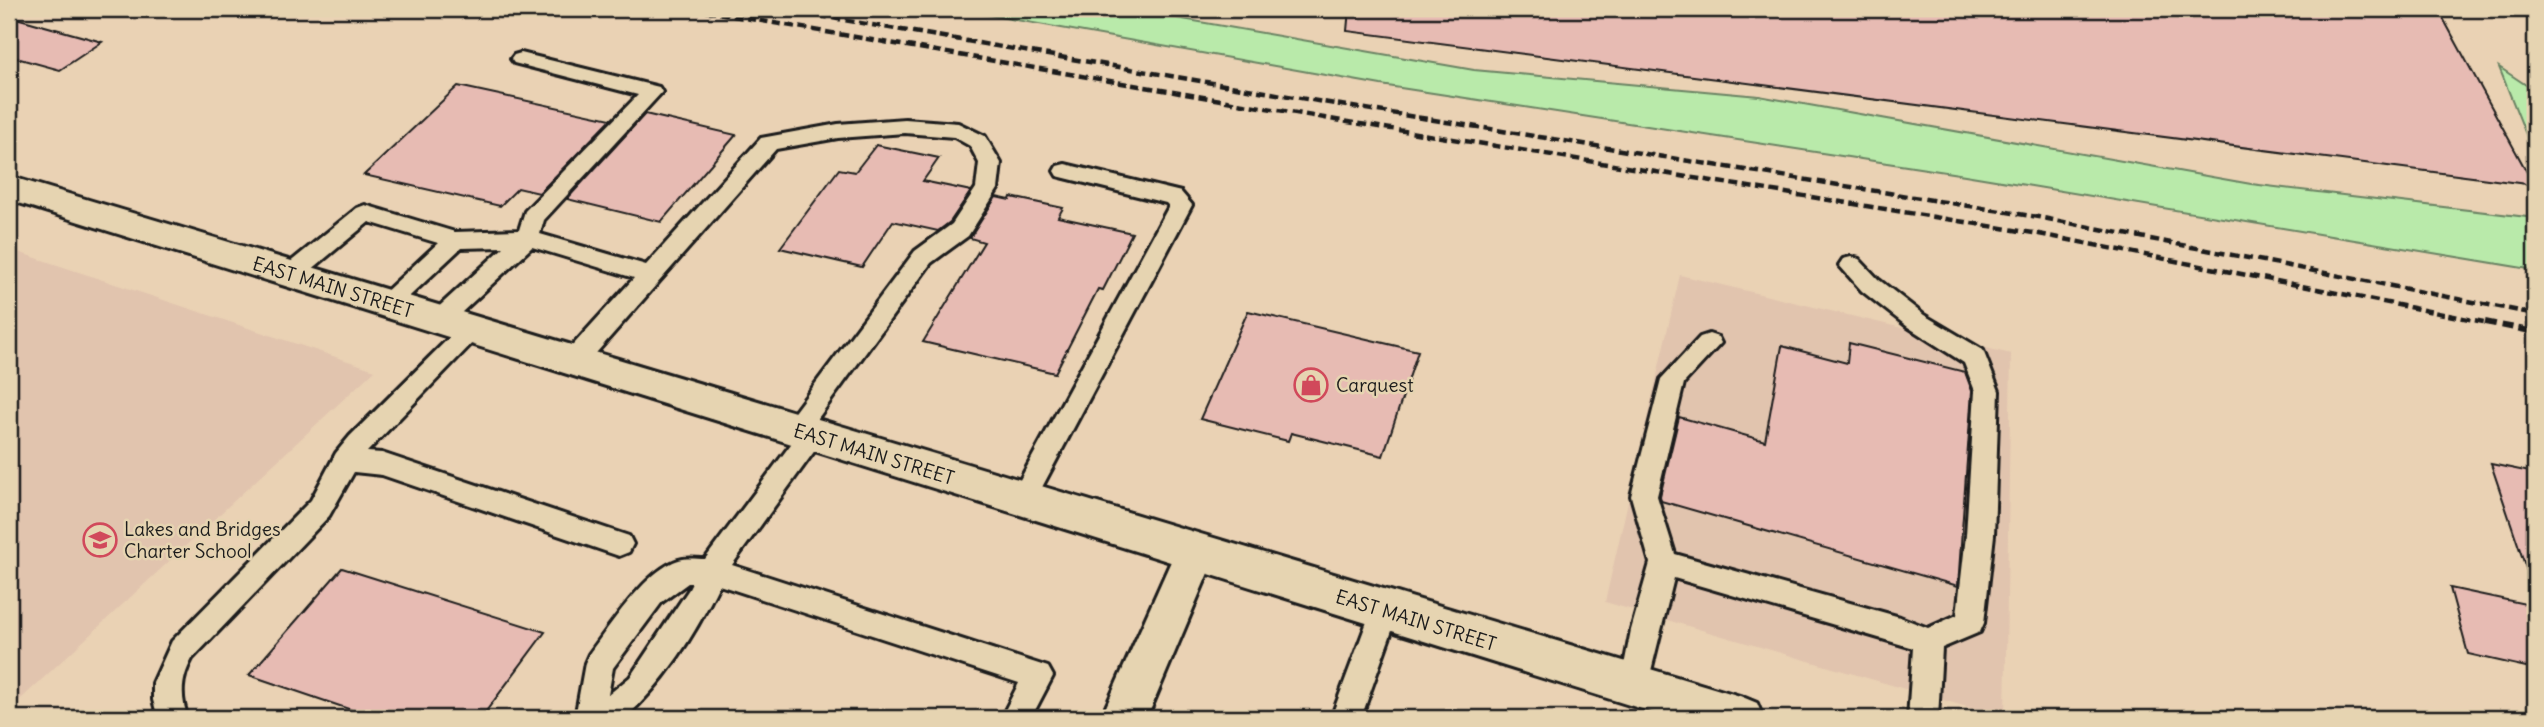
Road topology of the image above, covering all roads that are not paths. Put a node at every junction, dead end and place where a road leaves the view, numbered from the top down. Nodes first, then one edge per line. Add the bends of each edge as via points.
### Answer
1 (521, 59) dead end
2 (1065, 171) dead end
3 (9, 188) edge
4 (527, 238) junction
5 (455, 240) junction
6 (1851, 265) dead end
7 (291, 274) junction
8 (651, 275) junction
9 (388, 303) junction
10 (455, 324) junction
11 (1709, 344) dead end
12 (573, 362) junction
13 (804, 433) junction
14 (345, 460) junction
15 (1022, 500) junction
16 (619, 544) dead end
17 (1195, 554) junction
18 (1664, 563) junction
19 (712, 571) junction
20 (1385, 611) junction
21 (1928, 640) junction
22 (1635, 686) junction
23 (173, 718) edge
24 (590, 718) edge
25 (604, 718) edge
26 (1016, 718) edge
27 (1124, 718) edge
28 (1346, 718) edge
29 (1740, 718) edge
30 (1923, 718) edge

1 - 4 lane via 652,92 533,217
2 - 15 lane via 1173,197 1181,205
3 - 7 main road, EAST MAIN STREET
4 - 5 lane
4 - 8 lane
4 - 10 lane
5 - 7 lane via 365,213
5 - 9 lane
6 - 21 lane via 1916,321 1974,357 1987,391 1980,535 1970,623
7 - 9 main road, EAST MAIN STREET
8 - 12 lane
8 - 13 lane via 769,143 905,126 958,130 978,141 990,163 987,188 960,230 923,257
9 - 10 main road, EAST MAIN STREET
10 - 12 main road, EAST MAIN STREET
10 - 14 lane
11 - 18 lane via 1673,379 1644,496
12 - 13 main road, EAST MAIN STREET
13 - 15 main road, EAST MAIN STREET
13 - 19 lane
14 - 16 lane via 382,464
14 - 23 lane via 320,508 182,650 170,669 166,695
15 - 17 main road, EAST MAIN STREET
17 - 20 main road, EAST MAIN STREET
17 - 27 main road
18 - 21 lane
18 - 22 lane
19 - 24 lane via 683,571 652,593 599,663
19 - 25 lane via 640,685
19 - 26 lane via 1038,676
20 - 22 main road, EAST MAIN STREET
20 - 28 lane
21 - 30 lane
22 - 29 main road, EAST MAIN STREET

